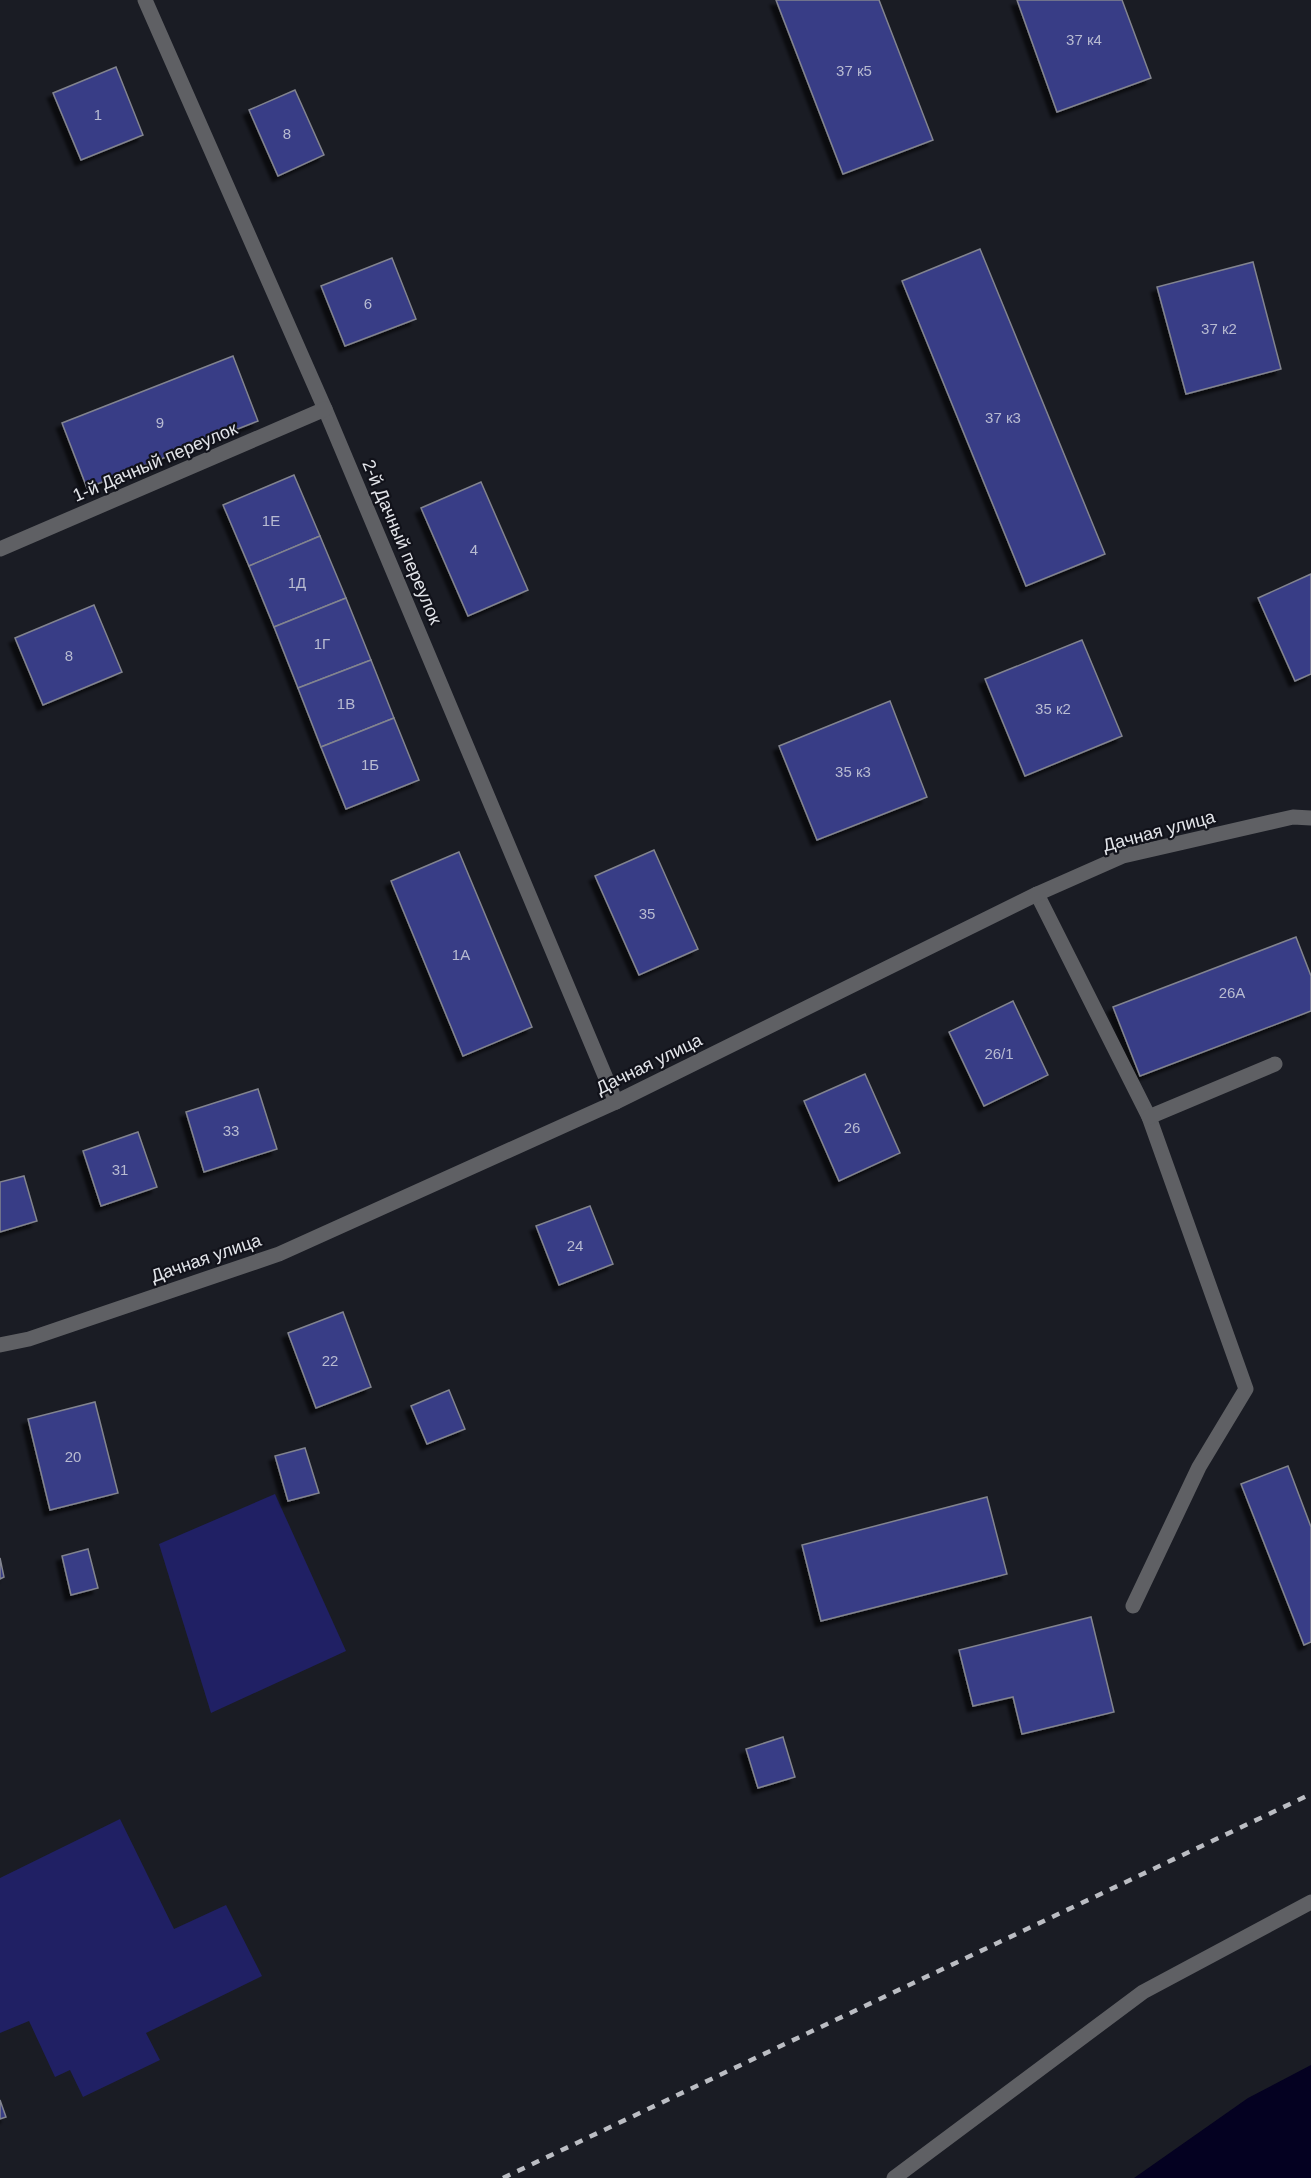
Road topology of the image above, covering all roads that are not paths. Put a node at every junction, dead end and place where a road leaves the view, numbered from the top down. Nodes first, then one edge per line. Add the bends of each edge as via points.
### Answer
1 (145, 0) edge
2 (325, 410) junction
3 (0, 549) edge
4 (1311, 818) edge
5 (1037, 894) junction
6 (1275, 1064) dead end
7 (616, 1102) junction
8 (1149, 1117) junction
9 (0, 1345) edge
10 (1133, 1606) dead end
11 (1311, 1902) edge
12 (894, 2178) edge

1 - 2 street, 2-й Дачный переулок
2 - 3 street, 1-й Дачный переулок
2 - 7 street, 2-й Дачный переулок
4 - 5 street, Дачная улица via 1293,817 1123,856
5 - 7 street, Дачная улица
5 - 8 street
6 - 8 street
7 - 9 street, Дачная улица via 279,1254 29,1339
8 - 10 street via 1246,1389 1199,1467
11 - 12 street via 1143,1992

